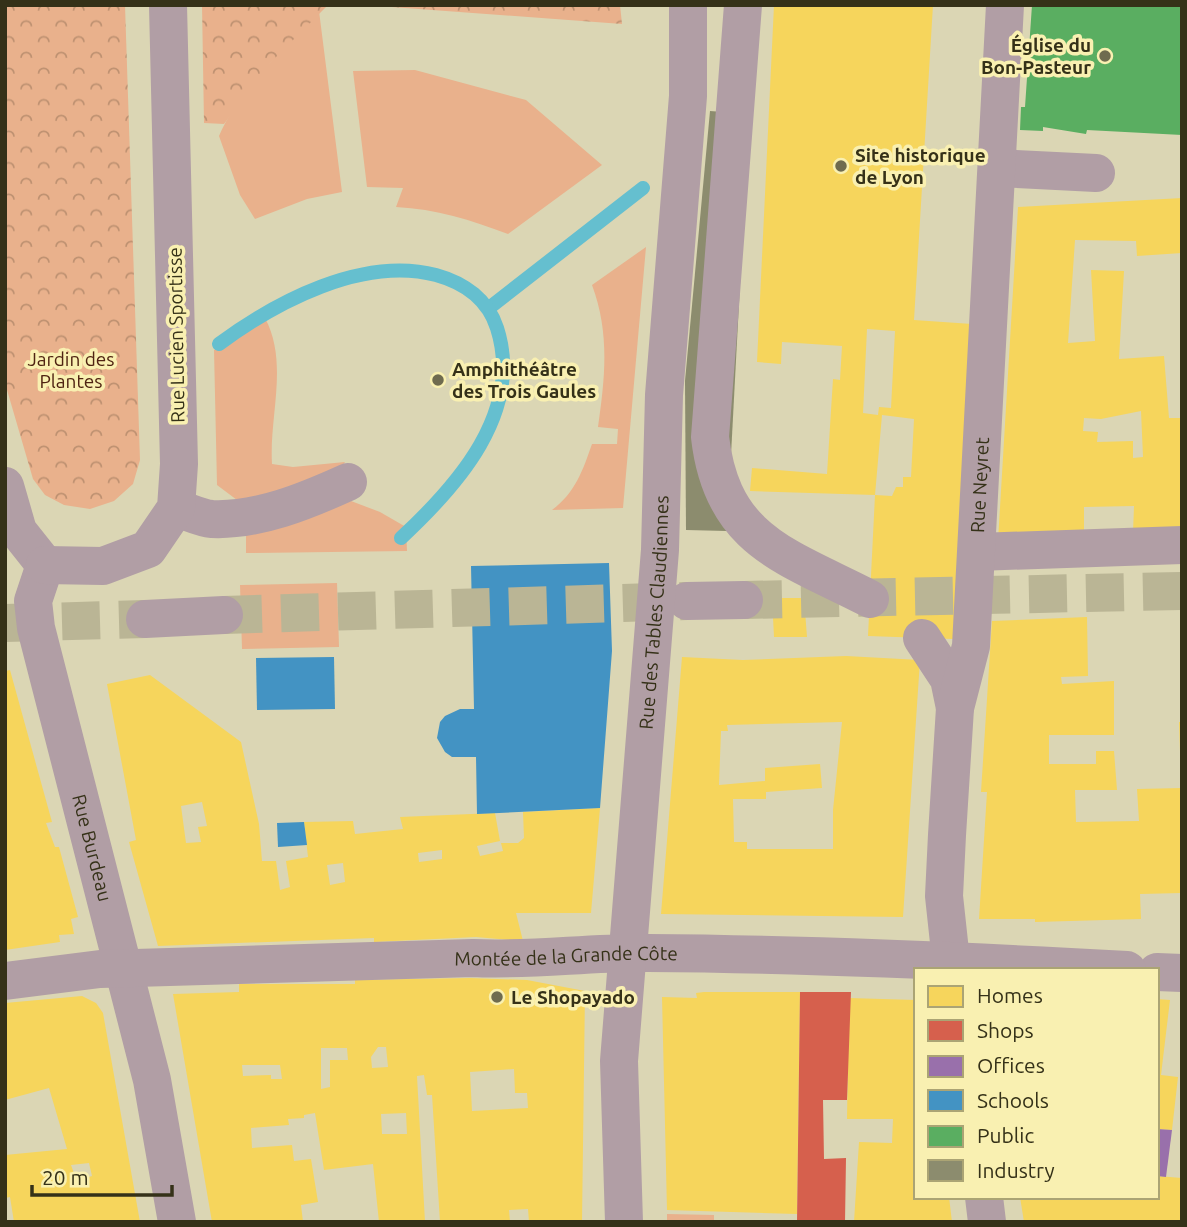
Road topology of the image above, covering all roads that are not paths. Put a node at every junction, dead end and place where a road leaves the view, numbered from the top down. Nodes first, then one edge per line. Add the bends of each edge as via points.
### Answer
1 (169, 5) edge
2 (688, 5) edge
3 (743, 5) edge
4 (1005, 5) edge
5 (997, 168) junction
6 (1096, 173) dead end
7 (348, 482) dead end
8 (5, 486) edge
9 (176, 508) junction
10 (1182, 545) edge
11 (977, 552) junction
12 (45, 565) junction
13 (870, 599) dead end
14 (744, 600) tunnel mouth
15 (687, 601) tunnel mouth
16 (223, 615) tunnel mouth
17 (145, 619) tunnel mouth
18 (922, 638) dead end
19 (955, 708) junction
20 (626, 954) junction
21 (952, 965) edge
22 (1057, 968) edge
23 (125, 969) junction
24 (1159, 971) edge
25 (1182, 973) edge
26 (5, 981) edge
27 (984, 1199) edge
28 (177, 1222) edge
29 (624, 1222) edge
30 (987, 1222) edge

1 - 9 street, Rue Lucien Sportisse via 180,464
2 - 20 street, Rue des Tables Claudiennes via 688,96 664,396 660,550
3 - 13 street via 710,437 714,467 726,499 758,540
4 - 5 street, Rue Neyret
5 - 6 street
5 - 11 street, Rue Neyret
7 - 9 street via 294,504 246,515 211,519
8 - 12 street via 18,531
9 - 12 street, Rue Lucien Sportisse via 148,549 103,566
10 - 11 street
11 - 19 street, Rue Neyret via 971,646
12 - 23 street, Rue Burdeau via 33,601 36,628
14 - 15 street
16 - 17 street
18 - 19 street via 949,679
19 - 21 street, Rue Neyret via 944,896
20 - 21 street, Montée de la Grande Côte
20 - 23 street, Montée de la Grande Côte via 525,961 473,958
20 - 29 street, Rue des Tables Claudiennes via 619,1060
21 - 22 street, Montée de la Grande Côte
23 - 26 street, Montée de la Grande Côte
23 - 28 street, Rue Burdeau via 152,1080
24 - 25 street
27 - 30 street

